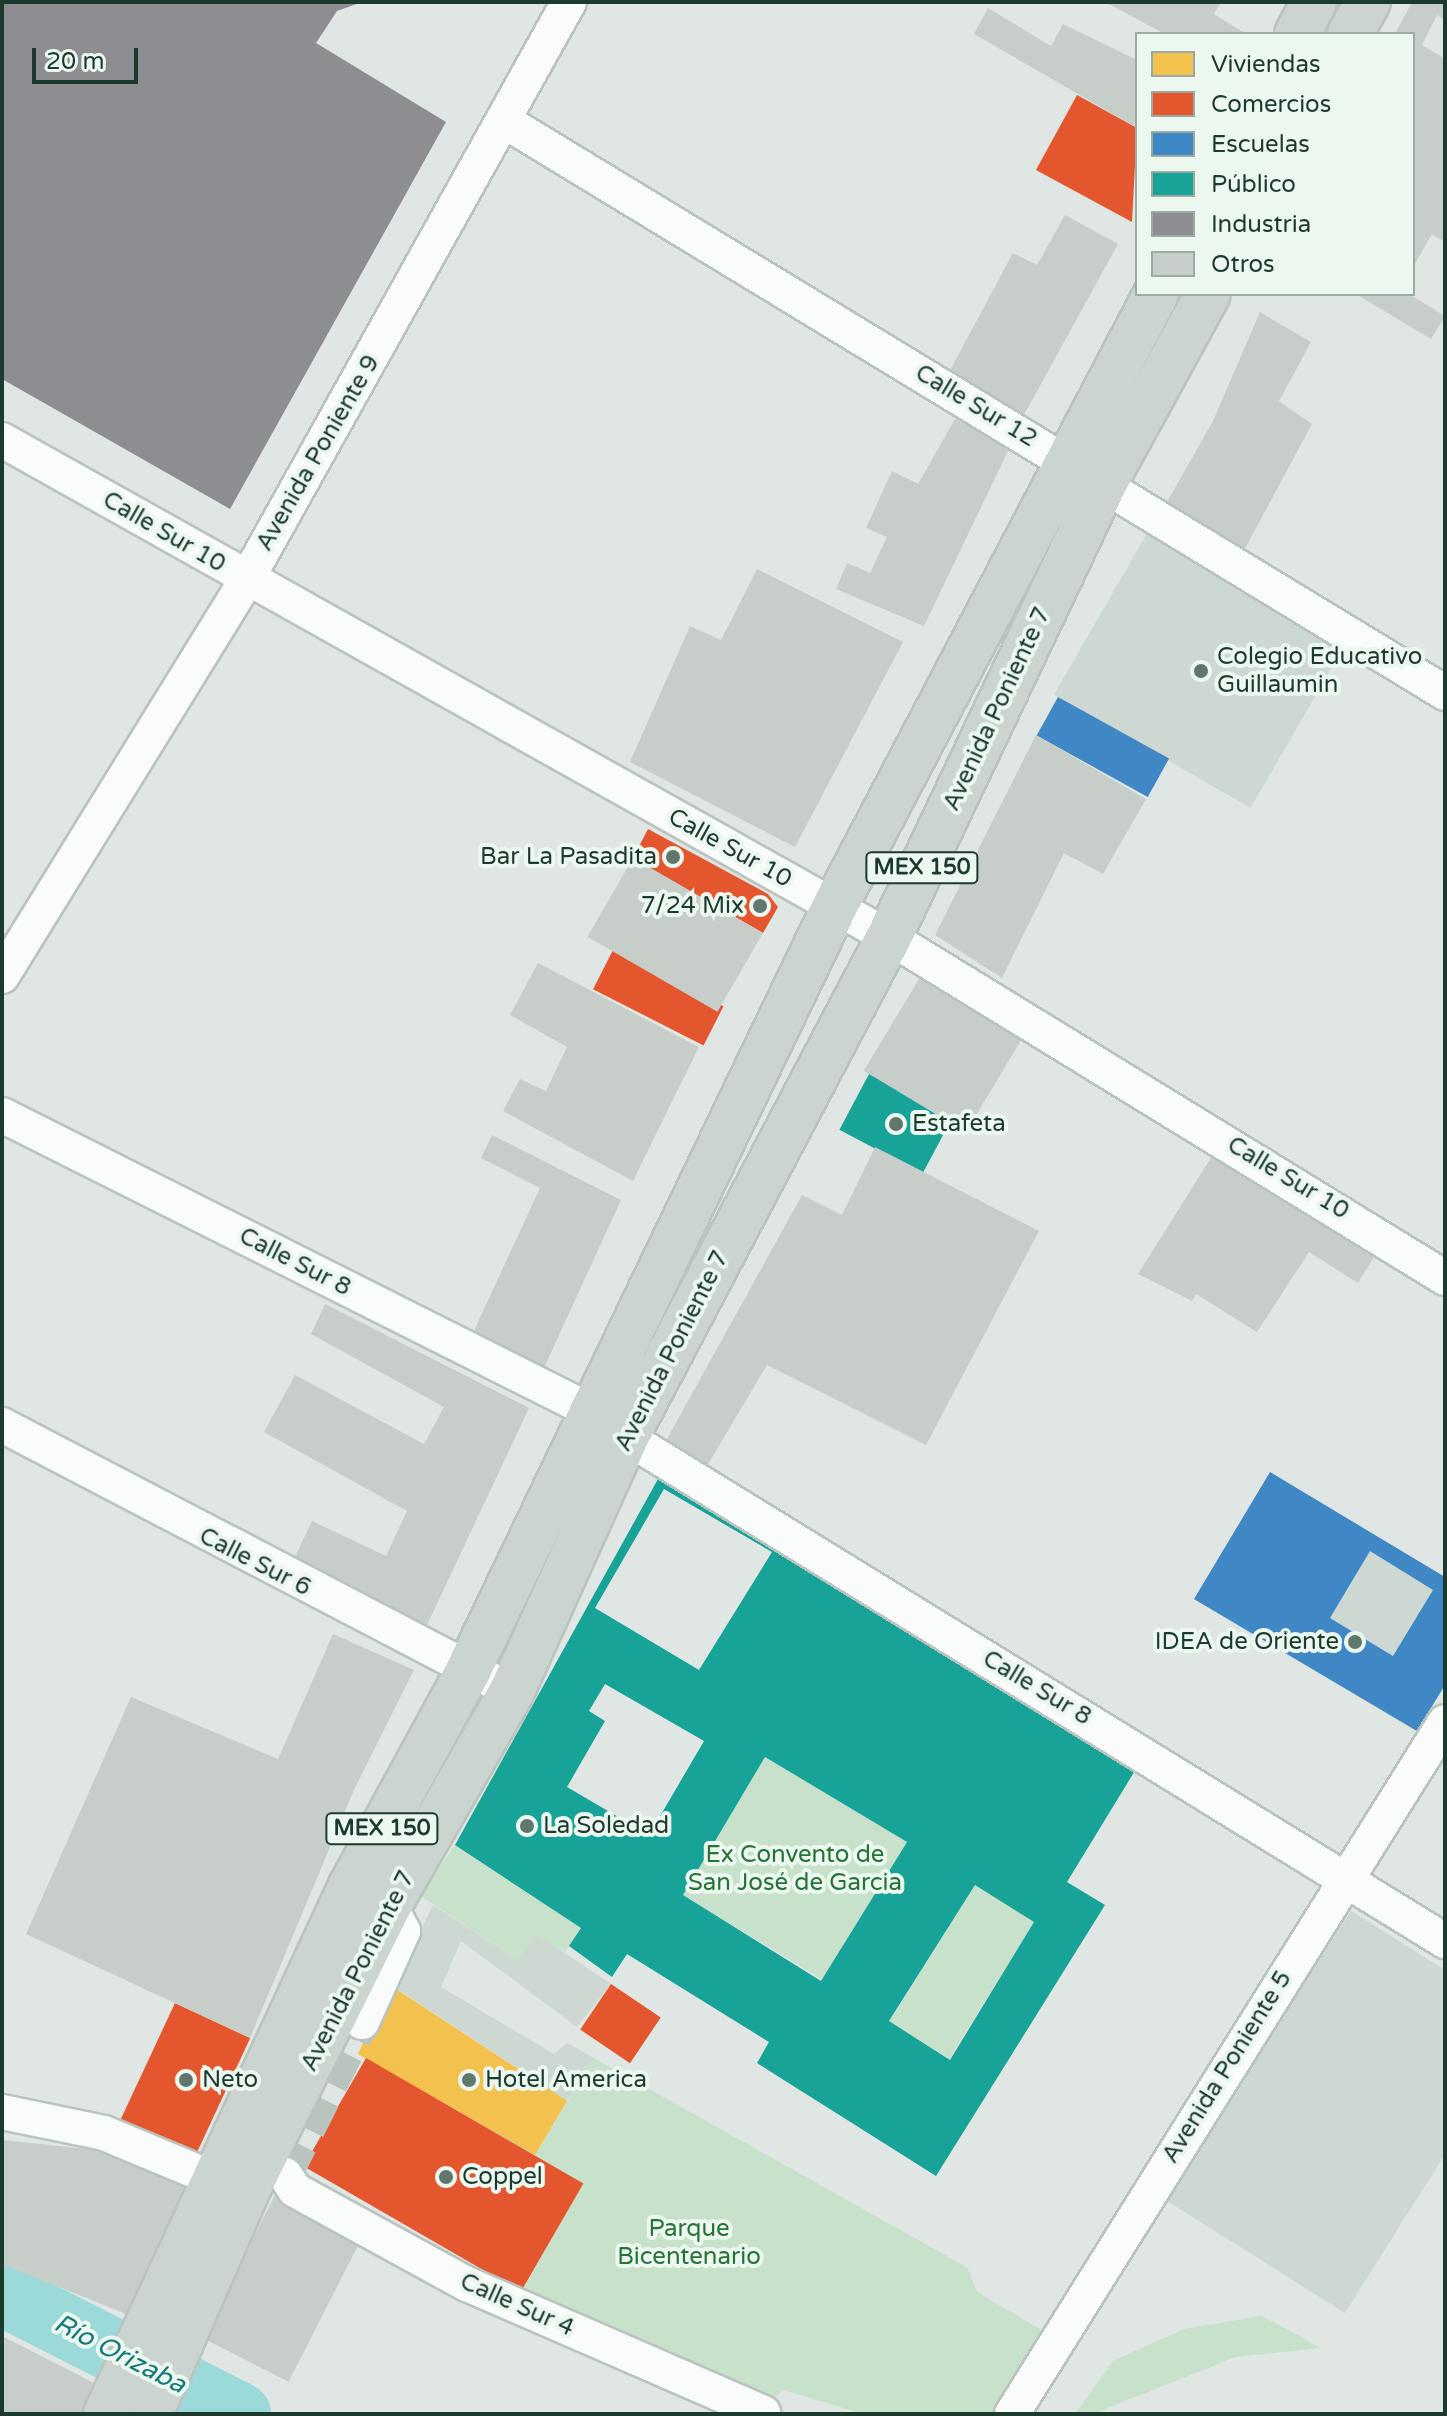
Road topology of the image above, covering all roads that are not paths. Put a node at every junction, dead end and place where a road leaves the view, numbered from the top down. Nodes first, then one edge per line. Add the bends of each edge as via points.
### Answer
1 (569, 2) edge
2 (1314, 2) edge
3 (1368, 2) edge
4 (1298, 32) edge
5 (1351, 32) edge
6 (506, 122) junction
7 (1155, 296) edge
8 (1207, 296) edge
9 (2, 440) edge
10 (1066, 460) junction
11 (1105, 482) junction
12 (247, 579) junction
13 (1445, 693) edge
14 (835, 906) junction
15 (889, 937) junction
16 (2, 976) edge
17 (2, 1115) edge
18 (1445, 1278) edge
19 (587, 1409) junction
20 (2, 1425) edge
21 (626, 1437) junction
22 (468, 1671) junction
23 (512, 1691) junction
24 (1445, 1722) edge
25 (1346, 1877) junction
26 (389, 1905) junction
27 (1445, 1941) edge
28 (362, 2022) tunnel mouth
29 (2, 2112) edge
30 (285, 2175) dead end
31 (230, 2185) junction
32 (133, 2404) edge
33 (763, 2413) edge
34 (1012, 2414) edge

1 - 6 street, Avenida Poniente 9
2 - 4 main road
3 - 5 main road
6 - 10 street, Calle Sur 12
6 - 12 street, Avenida Poniente 9
7 - 10 main road, Avenida Poniente 7 / MEX 150
8 - 11 main road, Avenida Poniente 7 / MEX 150
9 - 12 street, Calle Sur 10
10 - 11 street, Calle Sur 12
10 - 14 main road, Avenida Poniente 7 / MEX 150
11 - 13 street, Calle Sur 12
11 - 15 main road, Avenida Poniente 7 / MEX 150
12 - 14 street, Calle Sur 10
12 - 16 street, Avenida Poniente 9
14 - 15 street, Calle Sur 10
14 - 19 main road, Avenida Poniente 7 / MEX 150
15 - 18 street, Calle Sur 10
15 - 21 main road, Avenida Poniente 7 / MEX 150
17 - 19 street, Calle Sur 8
19 - 22 main road, Avenida Poniente 7 / MEX 150
20 - 22 street, Calle Sur 6
21 - 23 main road, Avenida Poniente 7 / MEX 150
21 - 25 street, Calle Sur 8
22 - 23 street, Calle Sur 6
22 - 31 main road, Avenida Poniente 7 / MEX 150 via 351,1886
23 - 26 main road, Avenida Poniente 7 / MEX 150
24 - 25 street, Avenida Poniente 5
25 - 27 street, Calle Sur 8
25 - 34 street, Avenida Poniente 5
26 - 28 street via 403,1931
26 - 31 main road, Avenida Poniente 7 / MEX 150
29 - 31 street via 104,2133
30 - 33 street, Calle Sur 4 via 295,2190 467,2284
31 - 32 main road, Avenida Poniente 7 / MEX 150

